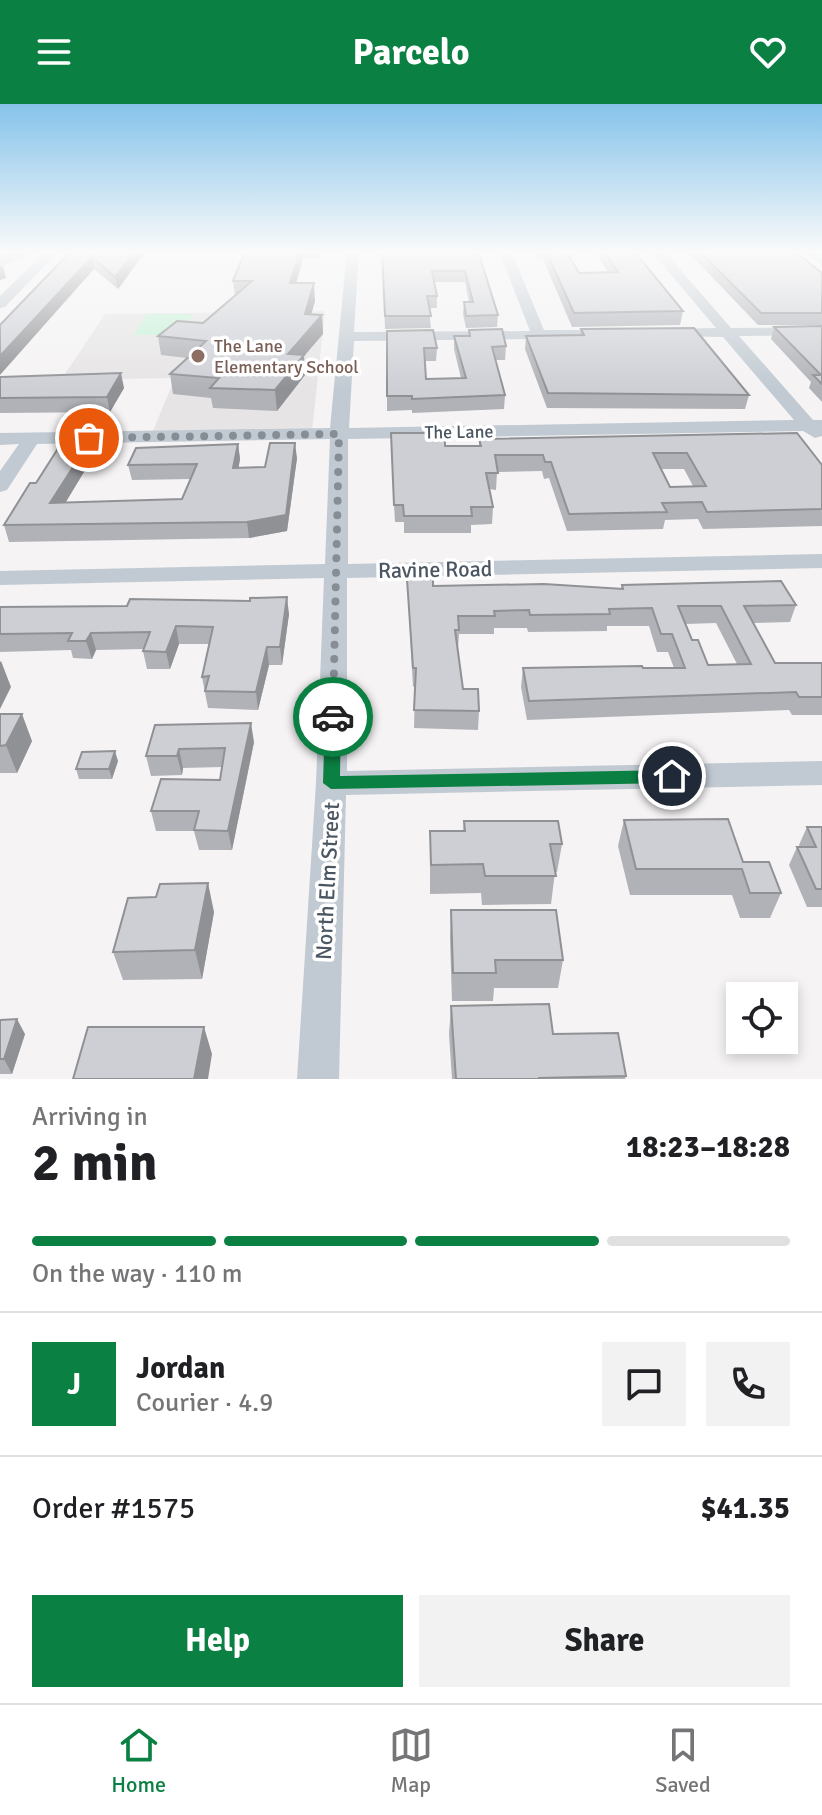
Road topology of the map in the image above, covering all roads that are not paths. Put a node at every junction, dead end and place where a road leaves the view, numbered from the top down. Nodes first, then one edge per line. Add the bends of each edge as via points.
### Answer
1 (350, 296) edge
2 (523, 296) edge
3 (697, 296) edge
4 (822, 331) edge
5 (728, 332) junction
6 (539, 335) junction
7 (348, 337) junction
8 (814, 426) edge
9 (339, 434) junction
10 (32, 438) junction
11 (0, 439) edge
12 (822, 441) edge
13 (0, 486) edge
14 (822, 561) edge
15 (338, 571) junction
16 (0, 578) edge
17 (822, 773) edge
18 (331, 783) junction
19 (318, 1079) edge

1 - 7 street, North Elm Street
2 - 6 street
3 - 5 street
4 - 5 street
5 - 6 street
5 - 8 street
6 - 7 street
7 - 9 street, North Elm Street
8 - 9 street, The Lane
8 - 12 street
9 - 10 street, The Lane
9 - 15 street, North Elm Street
10 - 11 street, The Lane
10 - 13 street
14 - 15 street, Ravine Road
15 - 16 street, Ravine Road
15 - 18 street, North Elm Street
17 - 18 street
18 - 19 street, North Elm Street

